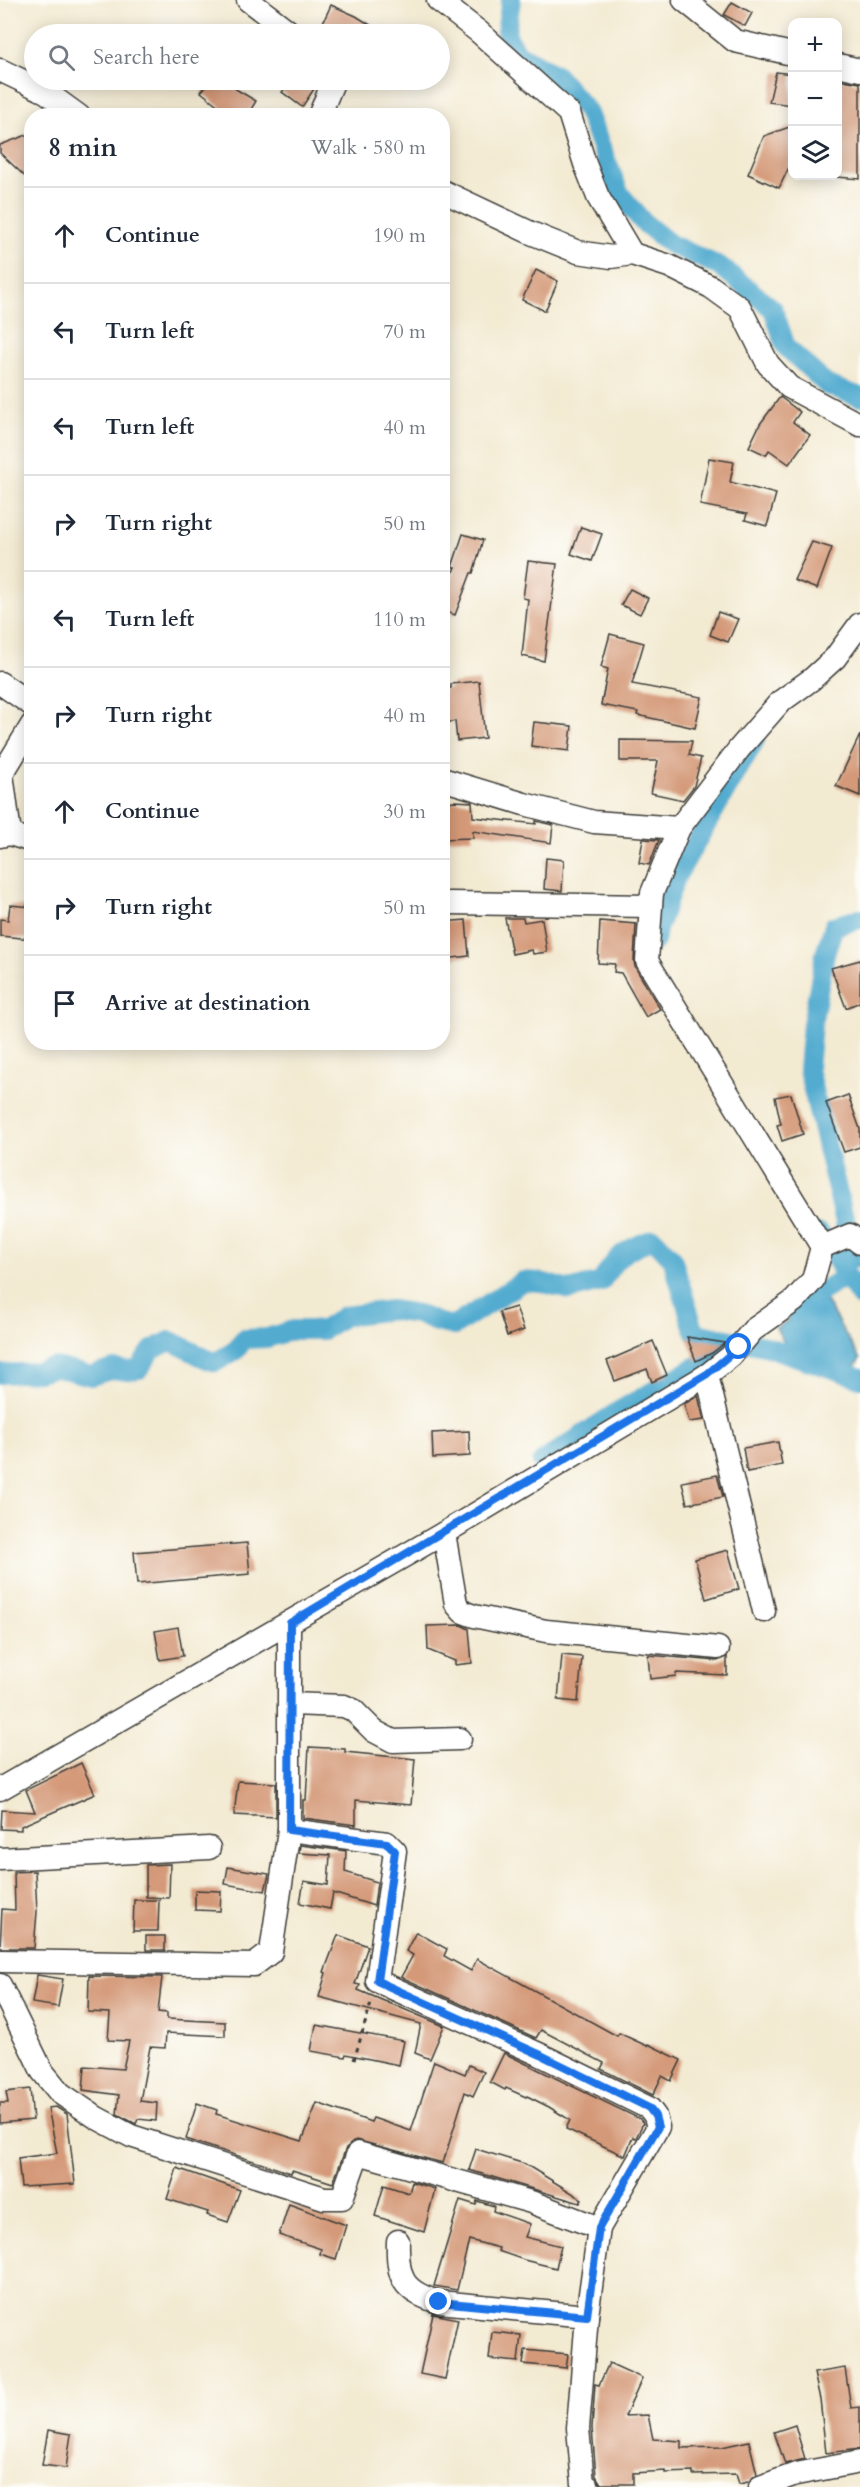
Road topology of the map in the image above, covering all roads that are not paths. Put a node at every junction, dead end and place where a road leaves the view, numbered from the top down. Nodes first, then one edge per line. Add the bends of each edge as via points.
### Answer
1 (248, 0) edge
2 (438, 0) edge
3 (684, 0) edge
4 (279, 24) edge
5 (788, 53) edge
6 (842, 66) edge
7 (0, 70) edge
8 (860, 70) edge
9 (24, 81) edge
10 (42, 90) edge
11 (330, 90) edge
12 (68, 108) edge
13 (322, 108) edge
14 (450, 195) edge
15 (632, 254) junction
16 (860, 425) edge
17 (860, 624) edge
18 (0, 683) edge
19 (24, 700) edge
20 (24, 737) edge
21 (450, 785) edge
22 (680, 828) junction
23 (14, 837) edge
24 (450, 903) edge
25 (649, 906) junction
26 (860, 1244) edge
27 (822, 1247) junction
28 (707, 1374) junction
29 (444, 1533) junction
30 (764, 1611) dead end
31 (290, 1623) junction
32 (718, 1647) dead end
33 (290, 1704) junction
34 (460, 1739) dead end
35 (0, 1789) edge
36 (289, 1830) junction
37 (209, 1848) dead end
38 (0, 1859) edge
39 (0, 1961) edge
40 (0, 1985) edge
41 (599, 2228) junction
42 (398, 2241) dead end
43 (587, 2316) junction
44 (860, 2462) edge
45 (585, 2486) edge
46 (760, 2487) edge

1 - 4 street
2 - 15 street via 569,113 598,197
3 - 5 street via 735,41
6 - 8 street
7 - 9 street
10 - 12 street
11 - 13 street
14 - 15 street via 578,252 611,257
15 - 16 street via 669,266 711,287 740,308 768,364 789,387
17 - 22 street via 835,658 768,715
18 - 19 street
20 - 23 street via 2,774
21 - 22 street via 594,822
22 - 25 street via 660,870
24 - 25 street
25 - 27 street via 647,961
26 - 27 street via 850,1235
27 - 28 street via 813,1280 794,1301
28 - 29 street
28 - 30 street
29 - 31 street
29 - 32 street via 456,1604 474,1616 546,1631
31 - 33 street
31 - 35 street
33 - 34 street via 345,1706 374,1731 393,1741
33 - 36 street
36 - 39 street via 271,1952 254,1965
36 - 41 street via 387,1843 395,1851 377,1981 649,2108 658,2127
37 - 38 street
40 - 41 street via 42,2071 60,2093 131,2136 324,2198 342,2198 358,2152 531,2202
41 - 43 street
42 - 43 street via 398,2267 406,2284 418,2296 439,2302
43 - 45 street via 578,2428
44 - 46 street via 796,2474

